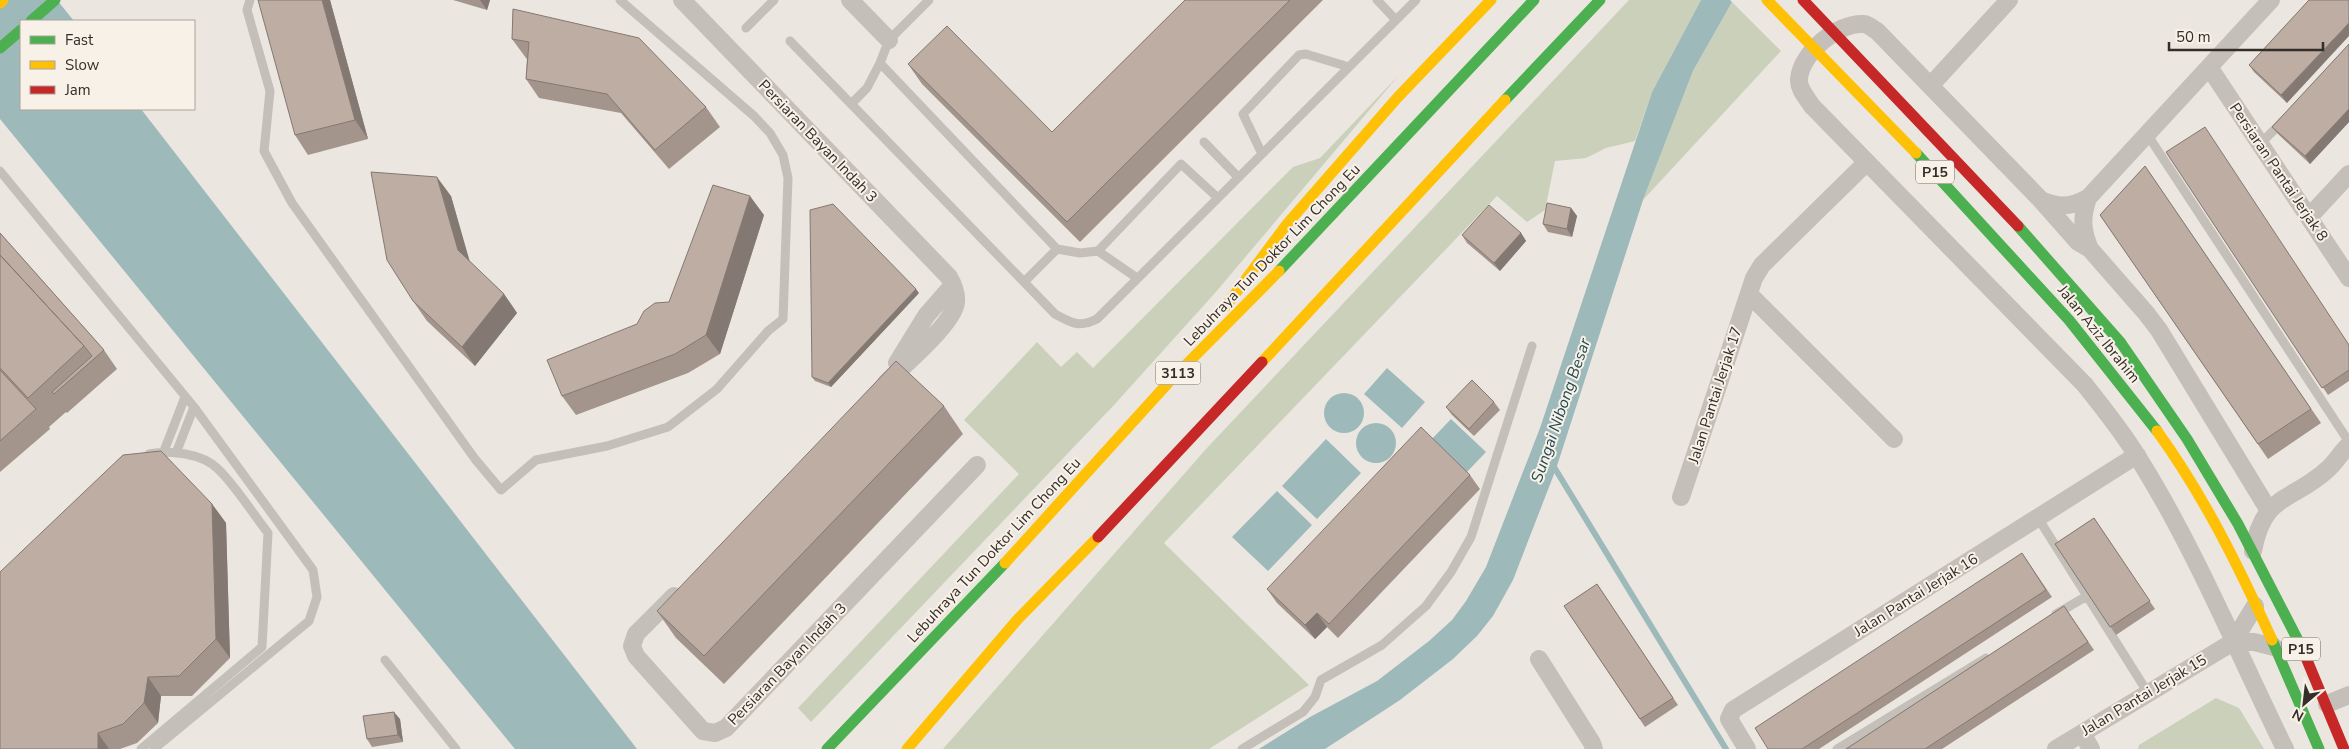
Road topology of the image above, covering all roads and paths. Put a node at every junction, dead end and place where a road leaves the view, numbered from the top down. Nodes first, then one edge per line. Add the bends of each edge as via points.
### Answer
1 (3, 0) edge
2 (56, 0) edge
3 (250, 0) edge
4 (620, 0) edge
5 (682, 0) edge
6 (774, 0) edge
7 (850, 0) edge
8 (928, 0) edge
9 (1377, 0) edge
10 (1416, 0) edge
11 (1491, 0) edge
12 (1534, 0) edge
13 (1600, 0) edge
14 (1767, 0) edge
15 (1803, 0) edge
16 (2009, 0) edge
17 (2270, 0) edge
18 (0, 3) edge
19 (32, 20) edge
20 (1396, 20) junction
21 (746, 28) dead end
22 (20, 31) edge
23 (889, 40) junction
24 (790, 41) dead end
25 (0, 48) edge
26 (880, 63) junction
27 (1349, 67) junction
28 (2209, 67) junction
29 (1931, 85) junction
30 (851, 104) junction
31 (2292, 110) edge
32 (2147, 134) junction
33 (1204, 142) dead end
34 (2260, 144) junction
35 (1262, 154) junction
36 (1867, 162) junction
37 (0, 171) edge
38 (2349, 174) edge
39 (1238, 178) junction
40 (1218, 198) junction
41 (2088, 198) junction
42 (2041, 200) junction
43 (2309, 217) junction
44 (1057, 249) junction
45 (2090, 249) junction
46 (1098, 251) junction
47 (1138, 278) junction
48 (2349, 278) edge
49 (1024, 282) junction
50 (1749, 294) junction
51 (1532, 346) dead end
52 (1168, 383) junction
53 (875, 394) edge
54 (185, 397) junction
55 (194, 407) junction
56 (1894, 439) dead end
57 (2347, 446) edge
58 (164, 451) junction
59 (176, 453) junction
60 (138, 455) edge
61 (2137, 455) junction
62 (977, 465) dead end
63 (1682, 497) dead end
64 (2265, 504) junction
65 (2234, 516) junction
66 (2038, 518) junction
67 (2253, 551) junction
68 (685, 585) edge
69 (2087, 596) junction
70 (2255, 606) junction
71 (2045, 621) edge
72 (2233, 642) junction
73 (2274, 647) junction
74 (1995, 652) edge
75 (1539, 659) dead end
76 (385, 660) dead end
77 (2148, 693) junction
78 (2349, 695) edge
79 (2327, 704) junction
80 (2082, 733) junction
81 (140, 749) edge
82 (154, 749) edge
83 (456, 749) edge
84 (826, 749) edge
85 (907, 749) edge
86 (1242, 749) edge
87 (1594, 749) edge
88 (1748, 749) edge
89 (1837, 749) edge
90 (2056, 749) edge
91 (2092, 749) edge
92 (2285, 749) edge
93 (2319, 749) edge
94 (2344, 749) edge

1 - 18 main road
2 - 19 main road
3 - 4 lane via 247,10 270,91 264,151 274,171 292,203 475,459 501,490 536,460 606,446 668,427 717,389 783,319 788,178 783,155 770,132 754,116
5 - 53 street, Persiaran Bayan Indah 3 via 949,276 953,284 956,303 941,329
6 - 21 lane
7 - 23 street
8 - 23 lane
9 - 20 lane
10 - 20 lane
11 - 52 main road via 1398,97 1287,224
12 - 52 main road, Lebuhraya Tun Doktor Lim Chong Eu / 3113 via 1304,247
13 - 85 main road via 1102,534 1017,620
14 - 70 main road, Jalan Aziz Ibrahim / P15 via 2046,292 2095,352 2180,465 2214,522
15 - 65 main road, Jalan Aziz Ibrahim / P15 via 2050,260 2115,336 2191,444
16 - 29 street
17 - 28 street
20 - 27 lane
22 - 25 main road
23 - 26 lane
24 - 30 lane
26 - 30 lane via 867,88
26 - 44 lane
27 - 35 lane
27 - 35 lane via 1306,54 1299,55 1243,114
28 - 32 street
28 - 34 street, Persiaran Pantai Jerjak 8
29 - 36 street via 1877,31 1865,24 1846,26 1825,40 1810,56 1802,68 1801,89 1812,106
29 - 42 street
30 - 49 lane
31 - 34 lane
32 - 41 street
32 - 57 lane
33 - 39 lane
34 - 43 street, Persiaran Pantai Jerjak 8
35 - 39 lane
36 - 50 street, Jalan Pantai Jerjak 17 via 1762,265
36 - 61 street via 2086,385
37 - 54 lane
38 - 43 street
39 - 40 lane
40 - 46 lane via 1180,164
40 - 47 lane
41 - 42 street via 2067,207
41 - 45 street via 2082,218 2083,232
42 - 45 street via 2078,242
43 - 48 street, Persiaran Pantai Jerjak 8
44 - 46 lane via 1080,253
44 - 49 lane
45 - 64 street via 2159,330
46 - 47 lane
47 - 49 lane via 1086,325 1055,314
50 - 56 street
50 - 63 street, Jalan Pantai Jerjak 17
51 - 86 lane via 1471,537 1451,572 1426,606 1382,645 1322,680 1303,712
52 - 84 main road, Lebuhraya Tun Doktor Lim Chong Eu / 3113 via 967,605
54 - 55 lane
54 - 58 lane
55 - 59 lane
55 - 82 lane via 313,570 317,597 309,621
57 - 64 street via 2329,469
58 - 59 lane
58 - 60 lane
59 - 81 lane via 204,459 218,469 268,533 262,647 196,697
61 - 66 street, Jalan Pantai Jerjak 16
61 - 72 street via 2183,536
62 - 68 street, Persiaran Bayan Indah 3 via 726,728 714,733 703,731 636,656 632,646 636,634
64 - 65 street
64 - 67 street
65 - 67 main road, Jalan Aziz Ibrahim / P15
66 - 69 lane
66 - 88 street, Jalan Pantai Jerjak 16 via 1734,710 1729,719
67 - 79 main road, Jalan Aziz Ibrahim / P15
69 - 71 lane
69 - 77 lane
70 - 72 street, Jalan Pantai Jerjak 15
70 - 73 main road, Jalan Aziz Ibrahim / P15
72 - 73 street via 2254,642
72 - 77 street, Jalan Pantai Jerjak 15
72 - 92 street
73 - 93 main road, Jalan Aziz Ibrahim / P15
74 - 89 lane
75 - 87 street
76 - 83 lane
77 - 80 street, Jalan Pantai Jerjak 15
78 - 79 street
79 - 94 main road, Jalan Aziz Ibrahim / P15
80 - 90 street, Jalan Pantai Jerjak 15
80 - 91 street

